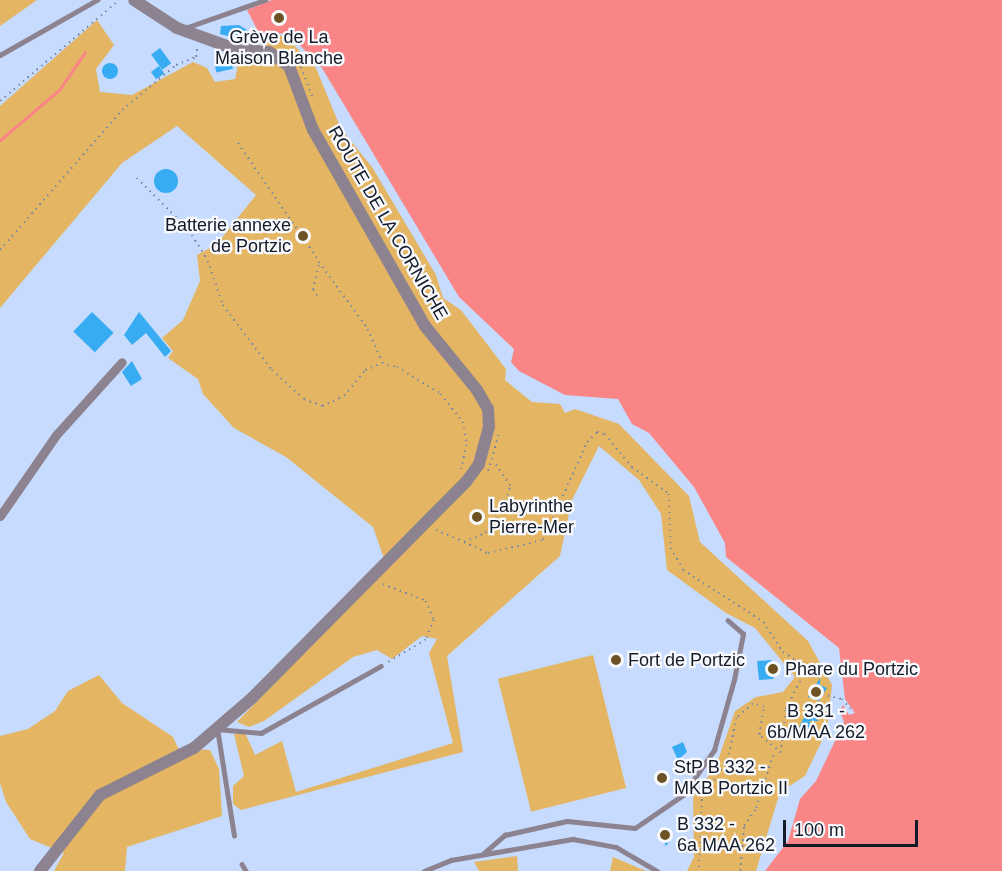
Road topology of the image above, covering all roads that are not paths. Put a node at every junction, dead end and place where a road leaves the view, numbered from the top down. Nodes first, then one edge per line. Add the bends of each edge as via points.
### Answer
1 (97, 0) edge
2 (134, 0) edge
3 (266, 0) edge
4 (177, 28) junction
5 (0, 55) edge
6 (123, 362) dead end
7 (0, 516) edge
8 (728, 621) dead end
9 (381, 666) road end
10 (217, 729) junction
11 (234, 837) dead end
12 (484, 853) junction
13 (242, 864) dead end
14 (40, 871) edge
15 (246, 871) edge
16 (424, 871) edge
17 (657, 871) edge

1 - 5 lane
2 - 4 street, ROUTE DE LA CORNICHE
3 - 4 lane
4 - 10 street, ROUTE DE LA CORNICHE via 235,49 269,52 289,66 313,130 425,326 488,409 478,464 392,556
6 - 7 street via 56,435
8 - 12 lane via 743,634 734,680 714,750 683,795 635,828 567,821 504,835
9 - 10 lane via 261,733
10 - 11 lane
10 - 14 street, ROUTE DE LA CORNICHE via 194,748 100,795
12 - 16 lane
12 - 17 lane via 573,838 616,847
13 - 15 lane

